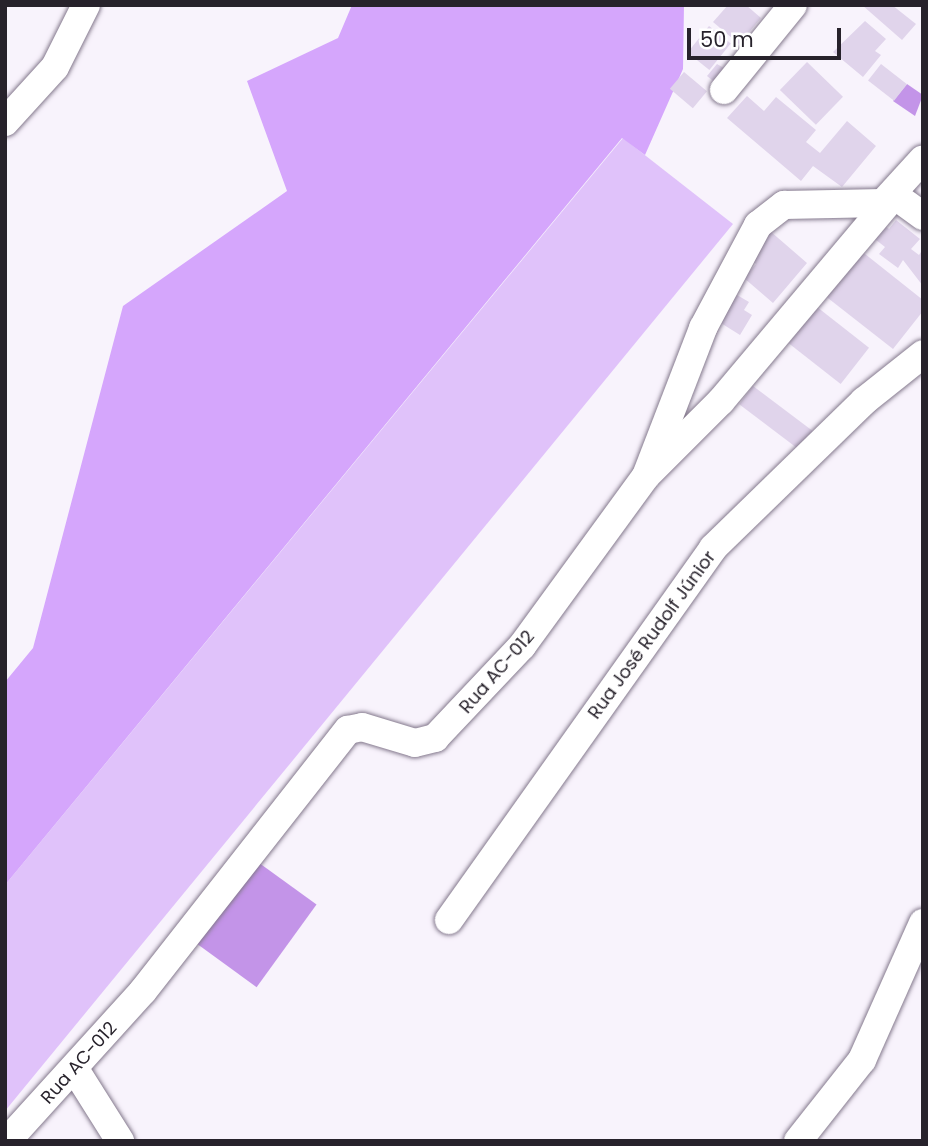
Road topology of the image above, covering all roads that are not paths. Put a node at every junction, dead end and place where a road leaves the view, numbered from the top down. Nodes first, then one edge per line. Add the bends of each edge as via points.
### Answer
1 (86, 5) edge
2 (793, 5) edge
3 (724, 90) dead end
4 (5, 122) edge
5 (923, 159) edge
6 (907, 205) edge
7 (923, 354) edge
8 (646, 476) junction
9 (449, 920) dead end
10 (923, 923) edge
11 (76, 1071) junction
12 (7, 1141) edge
13 (120, 1141) edge
14 (798, 1141) edge

1 - 4 street via 55,67
2 - 3 street
5 - 6 street
6 - 8 street
6 - 8 street, Rua AC-012 via 784,205 758,225 703,328
7 - 9 street, Rua José Rudolf Júnior via 864,401 713,548
8 - 11 street, Rua AC-012 via 514,655 435,738 415,743 362,727 348,730 335,743
10 - 14 street via 867,1051
11 - 12 street, Rua AC-012
11 - 13 street

